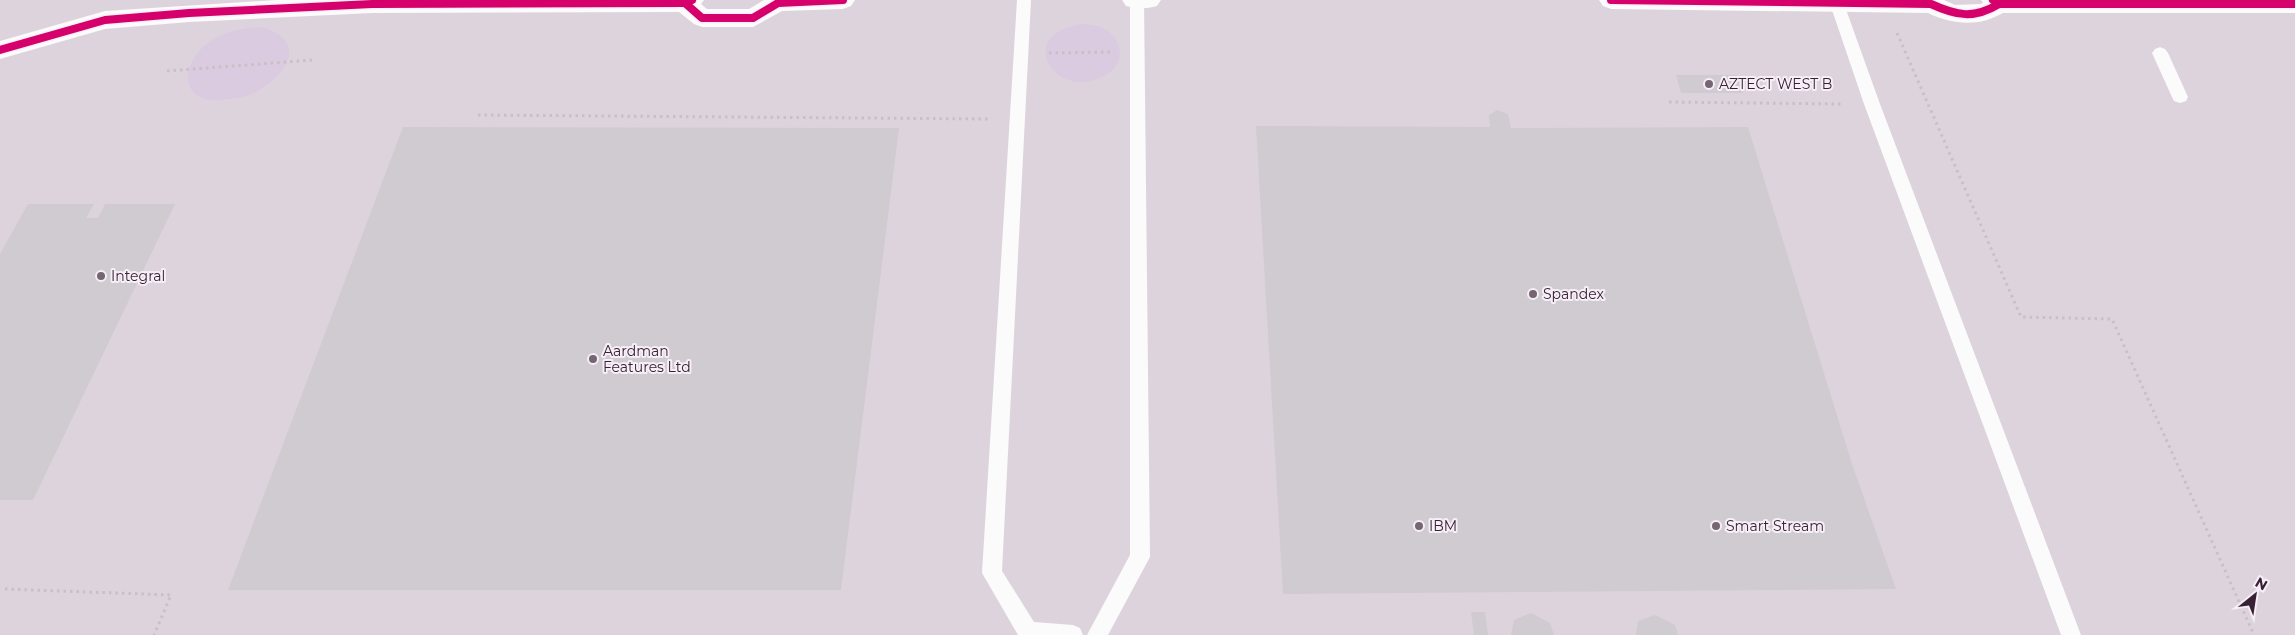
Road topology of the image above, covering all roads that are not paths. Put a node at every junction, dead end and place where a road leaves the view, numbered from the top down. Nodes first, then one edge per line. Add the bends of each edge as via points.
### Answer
1 (843, 0) edge
2 (1024, 0) edge
3 (1136, 0) edge
4 (1149, 0) edge
5 (1611, 0) edge
6 (1639, 0) edge
7 (570, 1) edge
8 (776, 1) edge
9 (689, 2) edge
10 (1933, 2) edge
11 (1996, 2) edge
12 (2100, 2) edge
13 (1837, 4) junction
14 (2295, 4) edge
15 (0, 50) edge
16 (2160, 54) dead end
17 (2180, 97) dead end
18 (1073, 635) edge
19 (1097, 635) edge
20 (2071, 635) edge

1 - 8 street
2 - 18 lane via 992,573 1028,632
3 - 4 street
3 - 19 lane via 1140,557
5 - 6 street
6 - 13 street
7 - 9 street
7 - 15 street via 338,5 106,20
8 - 9 street via 753,18 702,18
10 - 11 street via 1952,14 1984,14
10 - 13 street
11 - 12 street
12 - 14 street
13 - 20 lane
16 - 17 lane

